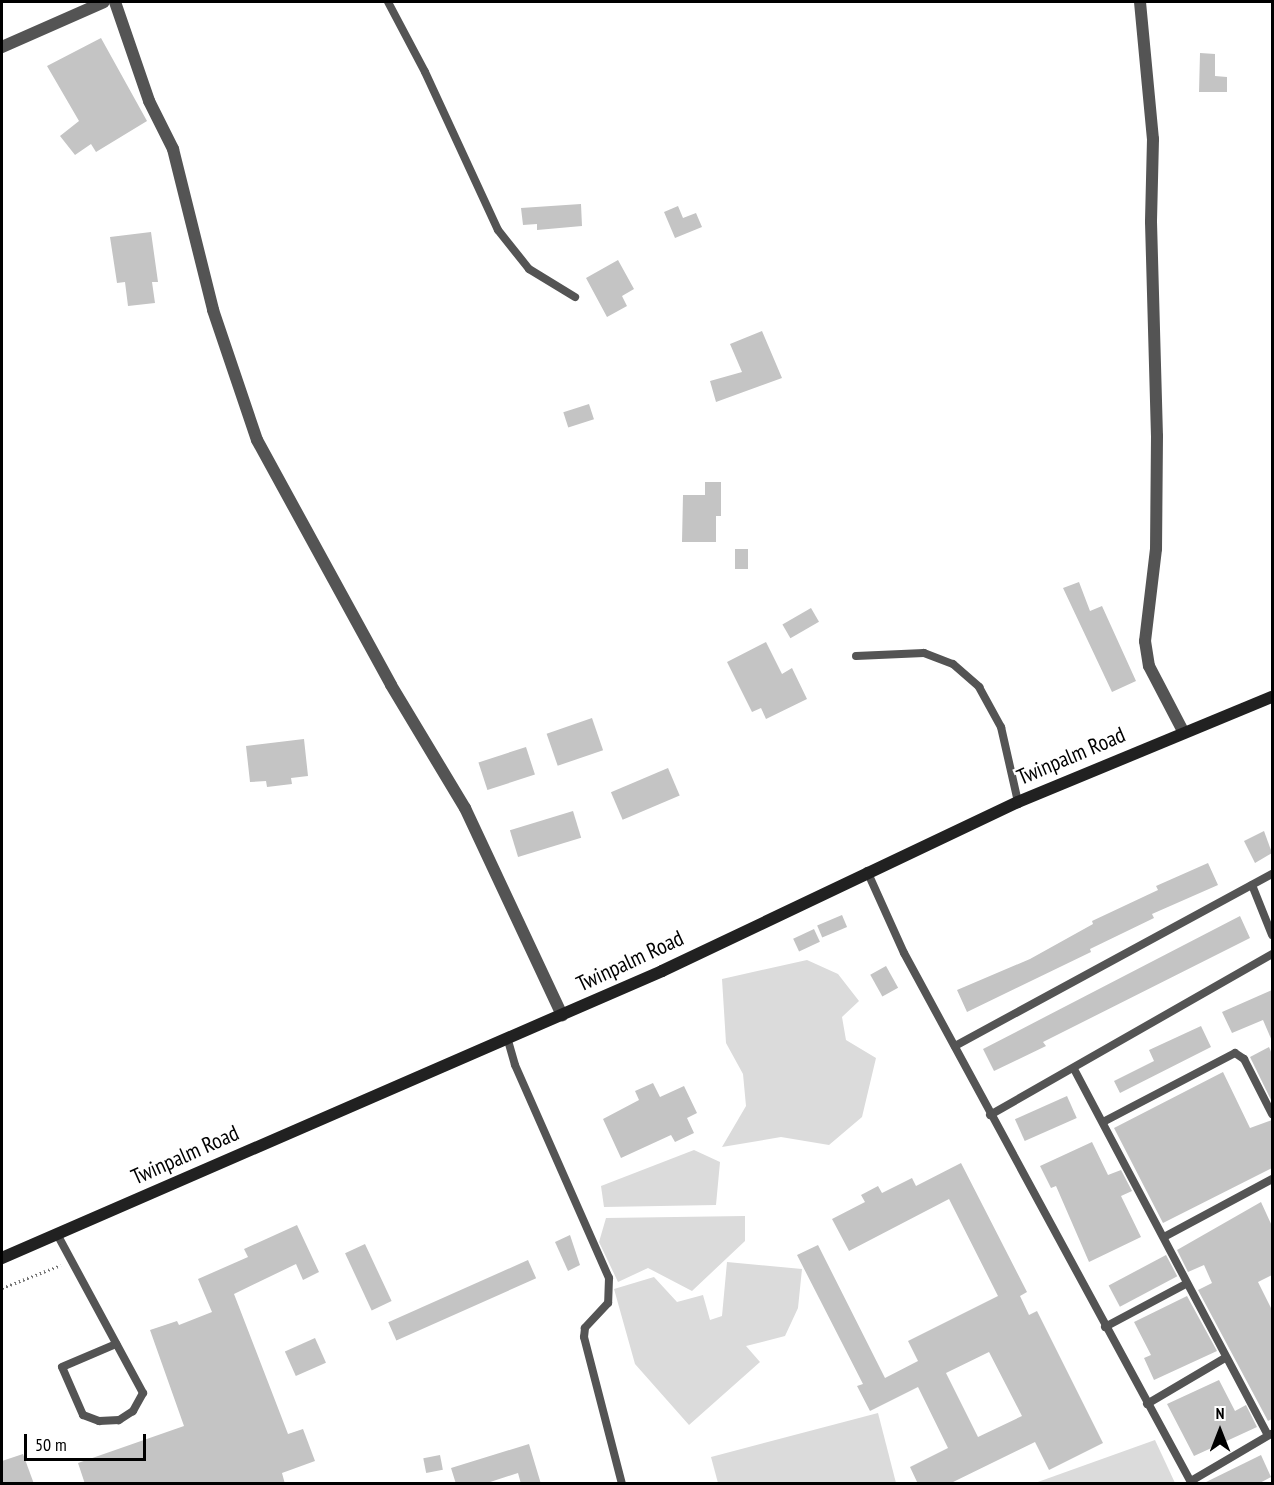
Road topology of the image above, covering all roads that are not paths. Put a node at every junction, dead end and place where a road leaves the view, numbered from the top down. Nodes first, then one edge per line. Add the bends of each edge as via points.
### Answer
1 (104, 2) edge
2 (115, 2) edge
3 (388, 2) edge
4 (1140, 2) edge
5 (2, 47) edge
6 (575, 297) dead end
7 (856, 656) dead end
8 (1272, 697) edge
9 (1183, 731) junction
10 (1018, 802) junction
11 (867, 872) junction
12 (1272, 874) edge
13 (1252, 885) junction
14 (1272, 935) edge
15 (1272, 954) edge
16 (562, 1015) junction
17 (507, 1037) junction
18 (954, 1046) junction
19 (1074, 1069) junction
20 (1272, 1114) edge
21 (990, 1115) junction
22 (1103, 1122) junction
23 (1272, 1179) edge
24 (57, 1234) junction
25 (1164, 1237) junction
26 (2, 1258) edge
27 (1186, 1284) junction
28 (1105, 1327) junction
29 (116, 1344) junction
30 (1225, 1358) junction
31 (1147, 1404) junction
32 (1270, 1434) edge
33 (1191, 1482) edge
34 (622, 1484) edge

1 - 5 street
2 - 16 street via 149,101 173,149 213,310 257,440 391,685 465,808
3 - 6 lane via 498,230 529,269
4 - 9 street via 1153,140 1151,222 1157,436 1156,549 1145,641 1149,666
7 - 10 lane via 924,653 953,664 979,687 1001,727
8 - 9 main road, Twinpalm Road
9 - 10 main road, Twinpalm Road
10 - 11 main road, Twinpalm Road
11 - 16 main road, Twinpalm Road
11 - 18 lane via 904,953
12 - 13 lane
13 - 14 lane
13 - 18 lane
15 - 19 lane
16 - 17 main road, Twinpalm Road
17 - 24 main road, Twinpalm Road
17 - 34 lane via 515,1065 609,1278 608,1303 585,1328 584,1337
18 - 21 lane
19 - 21 lane
19 - 22 lane
20 - 22 lane via 1244,1059 1235,1053
21 - 28 lane
22 - 25 lane
23 - 25 lane
24 - 26 main road, Twinpalm Road
24 - 29 lane
25 - 27 lane
27 - 28 lane
27 - 30 lane
28 - 31 lane
29 - 29 lane via 143,1393 132,1411 119,1420 99,1421 83,1415 62,1367
30 - 31 lane
30 - 32 lane
31 - 33 lane
32 - 33 lane

